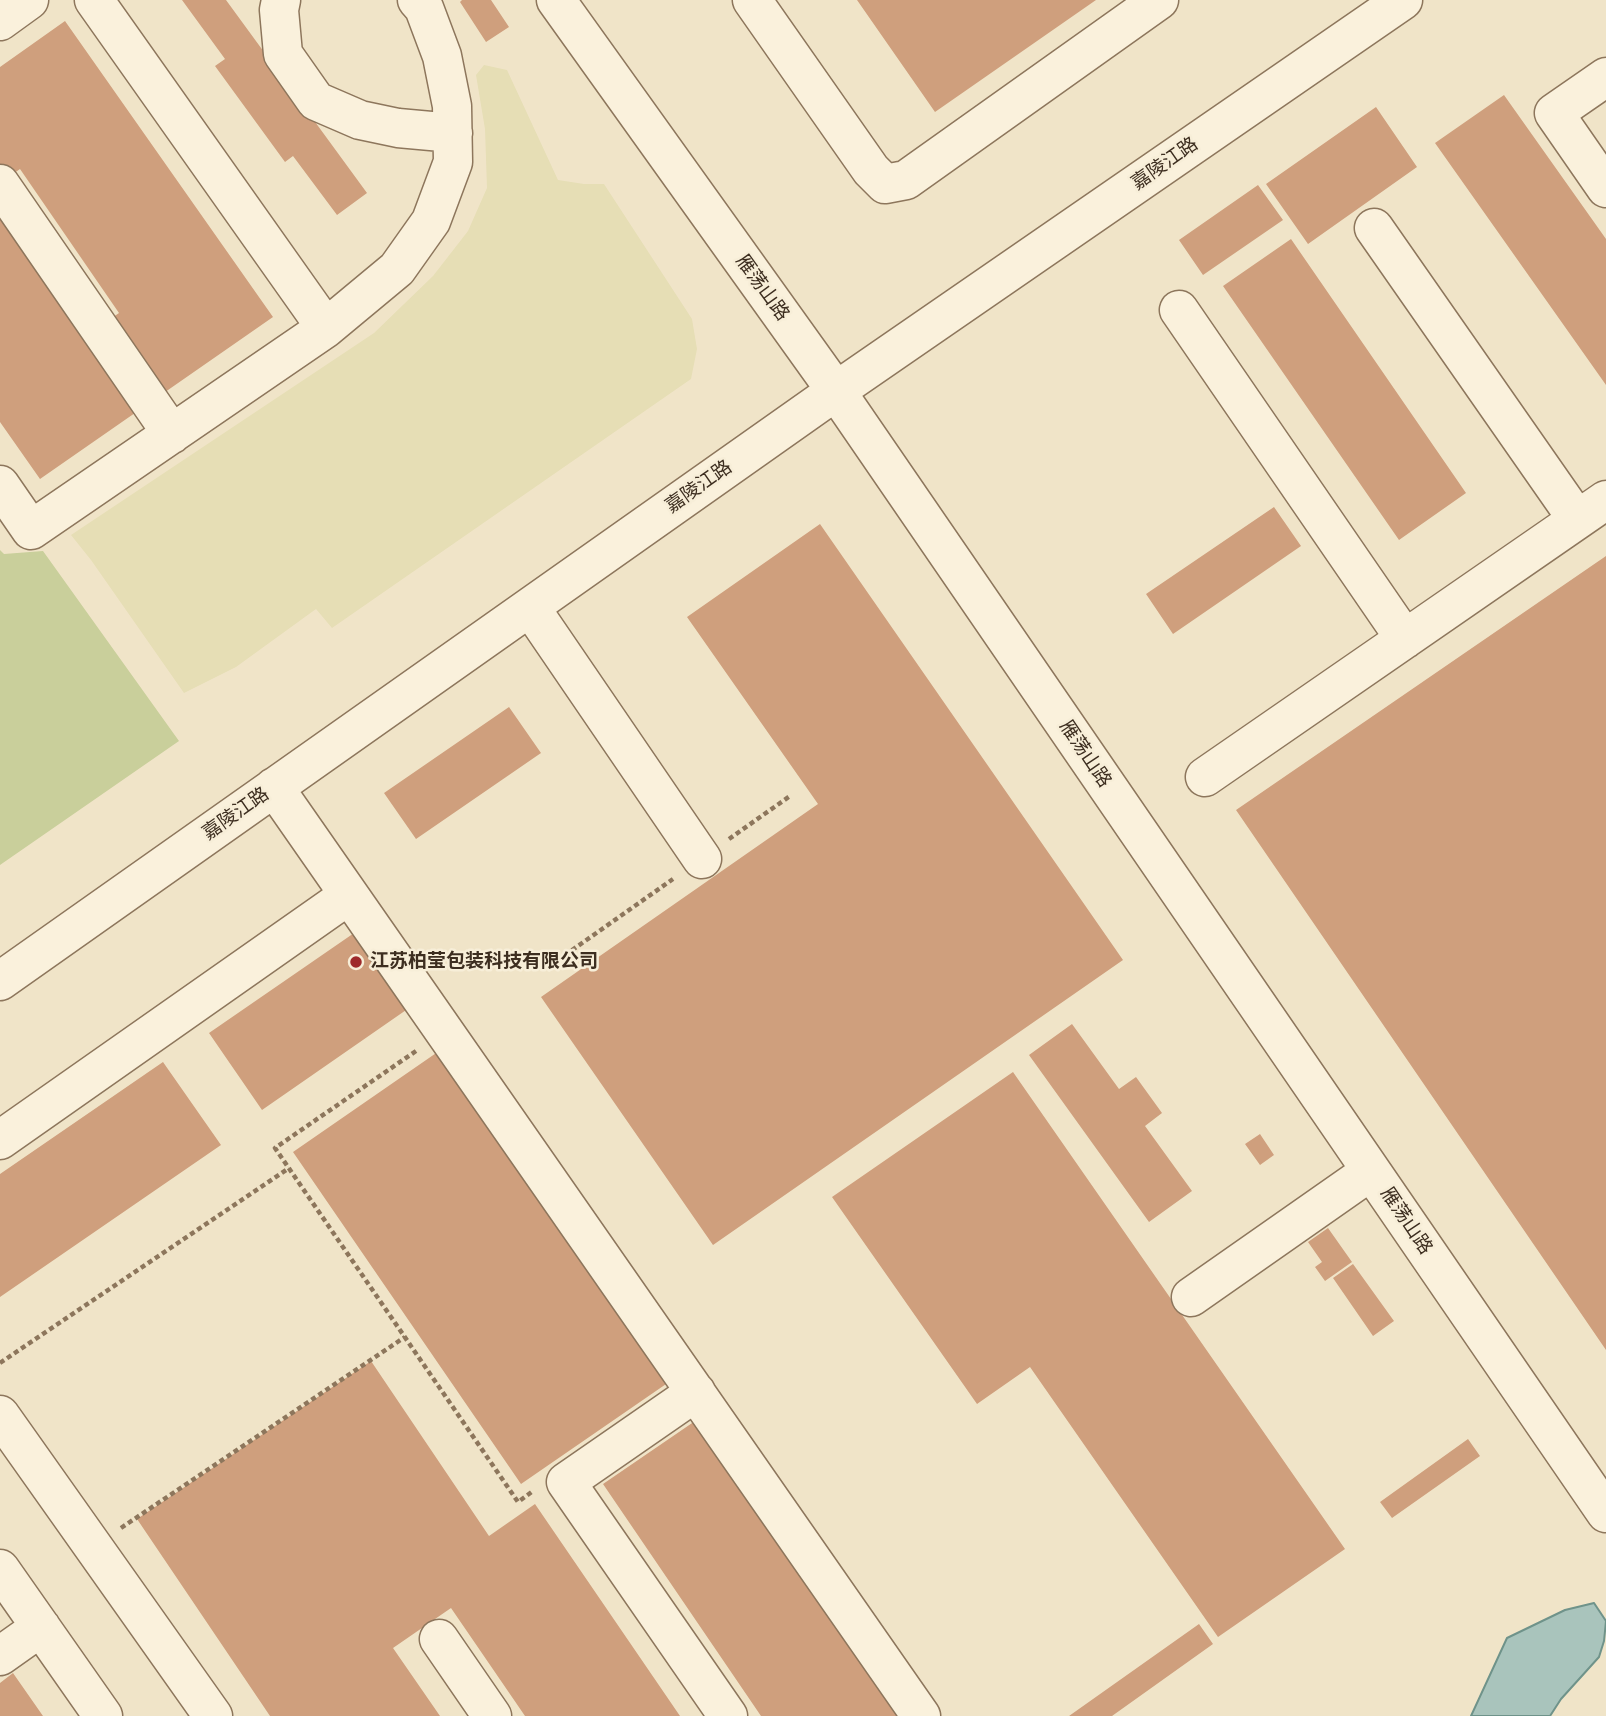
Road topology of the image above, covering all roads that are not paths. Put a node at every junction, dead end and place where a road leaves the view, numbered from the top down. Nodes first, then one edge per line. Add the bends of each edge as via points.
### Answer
1 (29, 0) edge
2 (94, 0) edge
3 (281, 0) edge
4 (556, 0) edge
5 (752, 0) edge
6 (1158, 0) edge
7 (1404, 0) edge
8 (426, 3) edge
9 (0, 20) edge
10 (1606, 78) edge
11 (453, 133) junction
12 (1602, 174) edge
13 (0, 184) edge
14 (1374, 228) dead end
15 (1179, 310) dead end
16 (326, 328) junction
17 (836, 391) junction
18 (172, 434) junction
19 (0, 485) edge
20 (1592, 510) edge
21 (530, 607) junction
22 (1405, 639) junction
23 (1205, 778) dead end
24 (274, 787) junction
25 (702, 859) dead end
26 (349, 895) junction
27 (0, 981) edge
28 (0, 1140) edge
29 (1371, 1171) junction
30 (1191, 1297) dead end
31 (696, 1392) junction
32 (0, 1415) edge
33 (1606, 1513) edge
34 (0, 1569) edge
35 (41, 1627) junction
36 (439, 1639) dead end
37 (0, 1656) edge
38 (103, 1716) edge
39 (213, 1716) edge
40 (492, 1716) edge
41 (728, 1716) edge
42 (921, 1716) edge

1 - 9 street
2 - 16 street
3 - 11 street via 283,54 316,101 360,120
4 - 17 street, 雁荡山路
5 - 6 street via 885,184 906,180
7 - 17 street, 嘉陵江路
8 - 11 street via 442,56
10 - 12 street via 1554,113
11 - 16 street via 453,162 431,220 397,269
13 - 18 street
14 - 20 street
15 - 22 street
16 - 18 street
17 - 21 street, 嘉陵江路
17 - 29 street, 雁荡山路
18 - 19 street via 32,530
20 - 22 street
21 - 24 street, 嘉陵江路
21 - 25 street
22 - 23 street
24 - 26 street
24 - 27 street, 嘉陵江路
26 - 28 street
26 - 31 street
29 - 30 street
29 - 33 street, 雁荡山路
31 - 41 street via 566,1482
31 - 42 street
32 - 39 street
34 - 35 street
35 - 37 street
35 - 38 street
36 - 40 street

